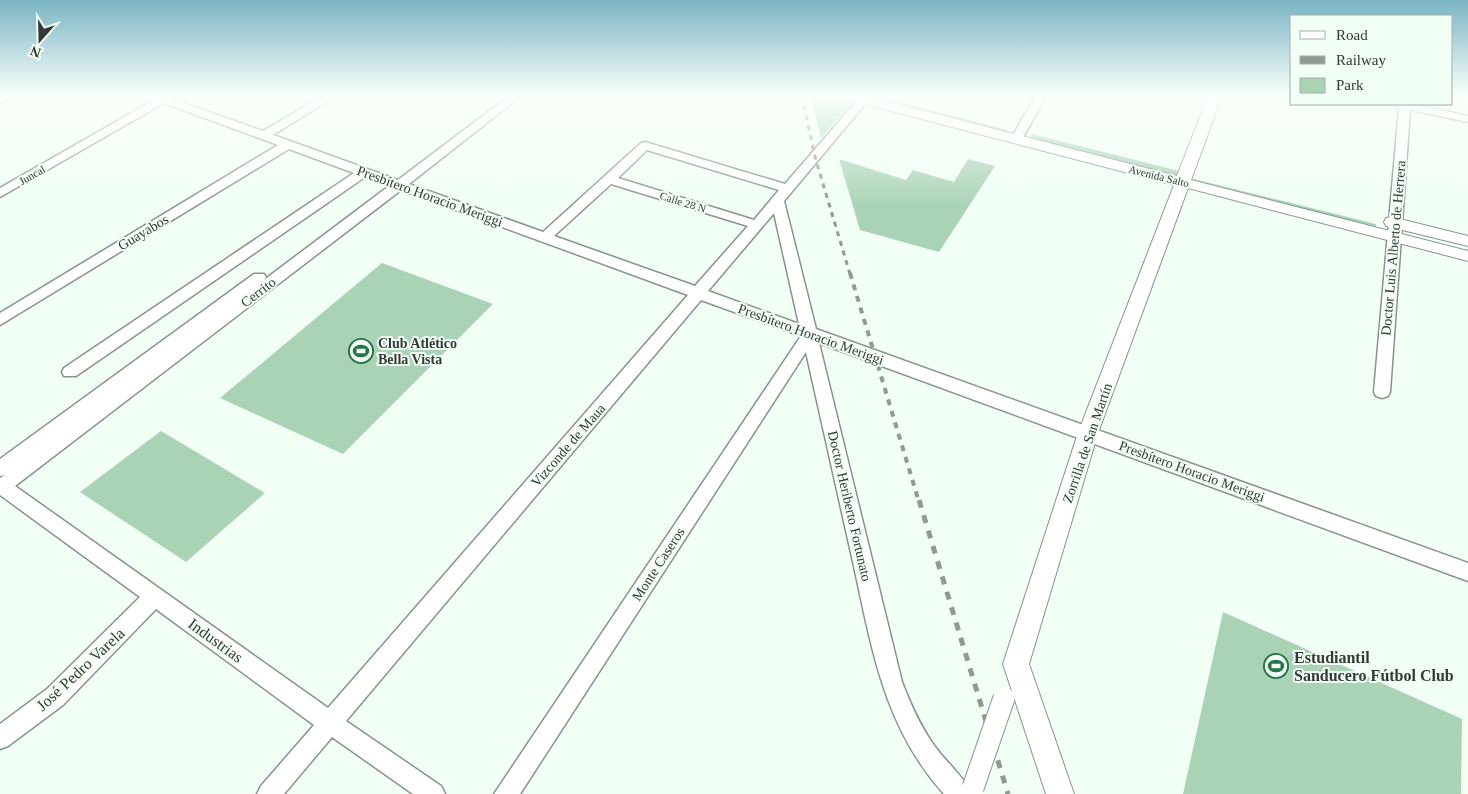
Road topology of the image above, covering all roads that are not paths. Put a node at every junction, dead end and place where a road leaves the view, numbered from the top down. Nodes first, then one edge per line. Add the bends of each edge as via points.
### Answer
1 (101, 133) edge
2 (255, 133) edge
3 (268, 133) edge
4 (457, 133) edge
5 (464, 133) edge
6 (832, 133) edge
7 (1015, 133) edge
8 (1016, 133) edge
9 (1202, 133) edge
10 (1401, 133) edge
11 (1019, 134) junction
12 (263, 136) junction
13 (287, 145) junction
14 (364, 172) junction
15 (1186, 177) junction
16 (609, 179) junction
17 (395, 182) junction
18 (0, 193) edge
19 (783, 195) junction
20 (757, 225) junction
21 (1393, 229) junction
22 (544, 238) junction
23 (1468, 241) edge
24 (1468, 256) edge
25 (699, 293) junction
26 (0, 320) edge
27 (810, 334) junction
28 (70, 372) dead end
29 (1382, 392) dead end
30 (1088, 433) junction
31 (1, 482) edge
32 (1468, 572) edge
33 (156, 596) junction
34 (1016, 664) junction
35 (330, 723) junction
36 (0, 738) edge
37 (968, 792) edge
38 (269, 794) edge
39 (433, 794) edge
40 (506, 794) edge
41 (1060, 794) edge

1 - 18 street, Juncal
2 - 12 street, Presbítero Horacio Meriggi
3 - 12 street
4 - 17 street, Cerrito
5 - 17 street, Cerrito
6 - 19 street, Vizconde de Maua
7 - 11 street, Avenida Salto
8 - 11 street, Avenida Salto
9 - 15 street, Zorrilla de San Martín
10 - 21 street, Doctor Luis Alberto de Herrera
11 - 15 street, Avenida Salto
12 - 13 street, Presbítero Horacio Meriggi
13 - 14 street, Presbítero Horacio Meriggi
13 - 26 street, Guayabos
14 - 17 street, Presbítero Horacio Meriggi
14 - 28 street
15 - 21 street, Avenida Salto
15 - 30 street, Zorrilla de San Martín
16 - 19 street via 645,146
16 - 20 street, Calle 28 N
16 - 22 street
17 - 22 street, Presbítero Horacio Meriggi
17 - 31 street, Cerrito
19 - 20 street, Vizconde de Maua
19 - 27 street, Doctor Heriberto Fortunato
20 - 25 street, Vizconde de Maua
21 - 23 street, Avenida Salto
21 - 24 street, Avenida Salto
21 - 29 street, Doctor Luis Alberto de Herrera
22 - 25 street, Presbítero Horacio Meriggi
25 - 27 street, Presbítero Horacio Meriggi
25 - 35 street, Vizconde de Maua
27 - 30 street, Presbítero Horacio Meriggi
27 - 37 street, Doctor Heriberto Fortunato via 891,682 907,724 935,767
27 - 40 street, Monte Caseros
30 - 32 street, Presbítero Horacio Meriggi
30 - 34 street, Zorrilla de San Martín
31 - 33 street, Industrias
33 - 35 street, Industrias
33 - 36 street, José Pedro Varela via 55,697
34 - 37 street, Zorrilla de San Martín, bridge
34 - 41 street
35 - 38 street, Vizconde de Maua
35 - 39 street, Industrias

